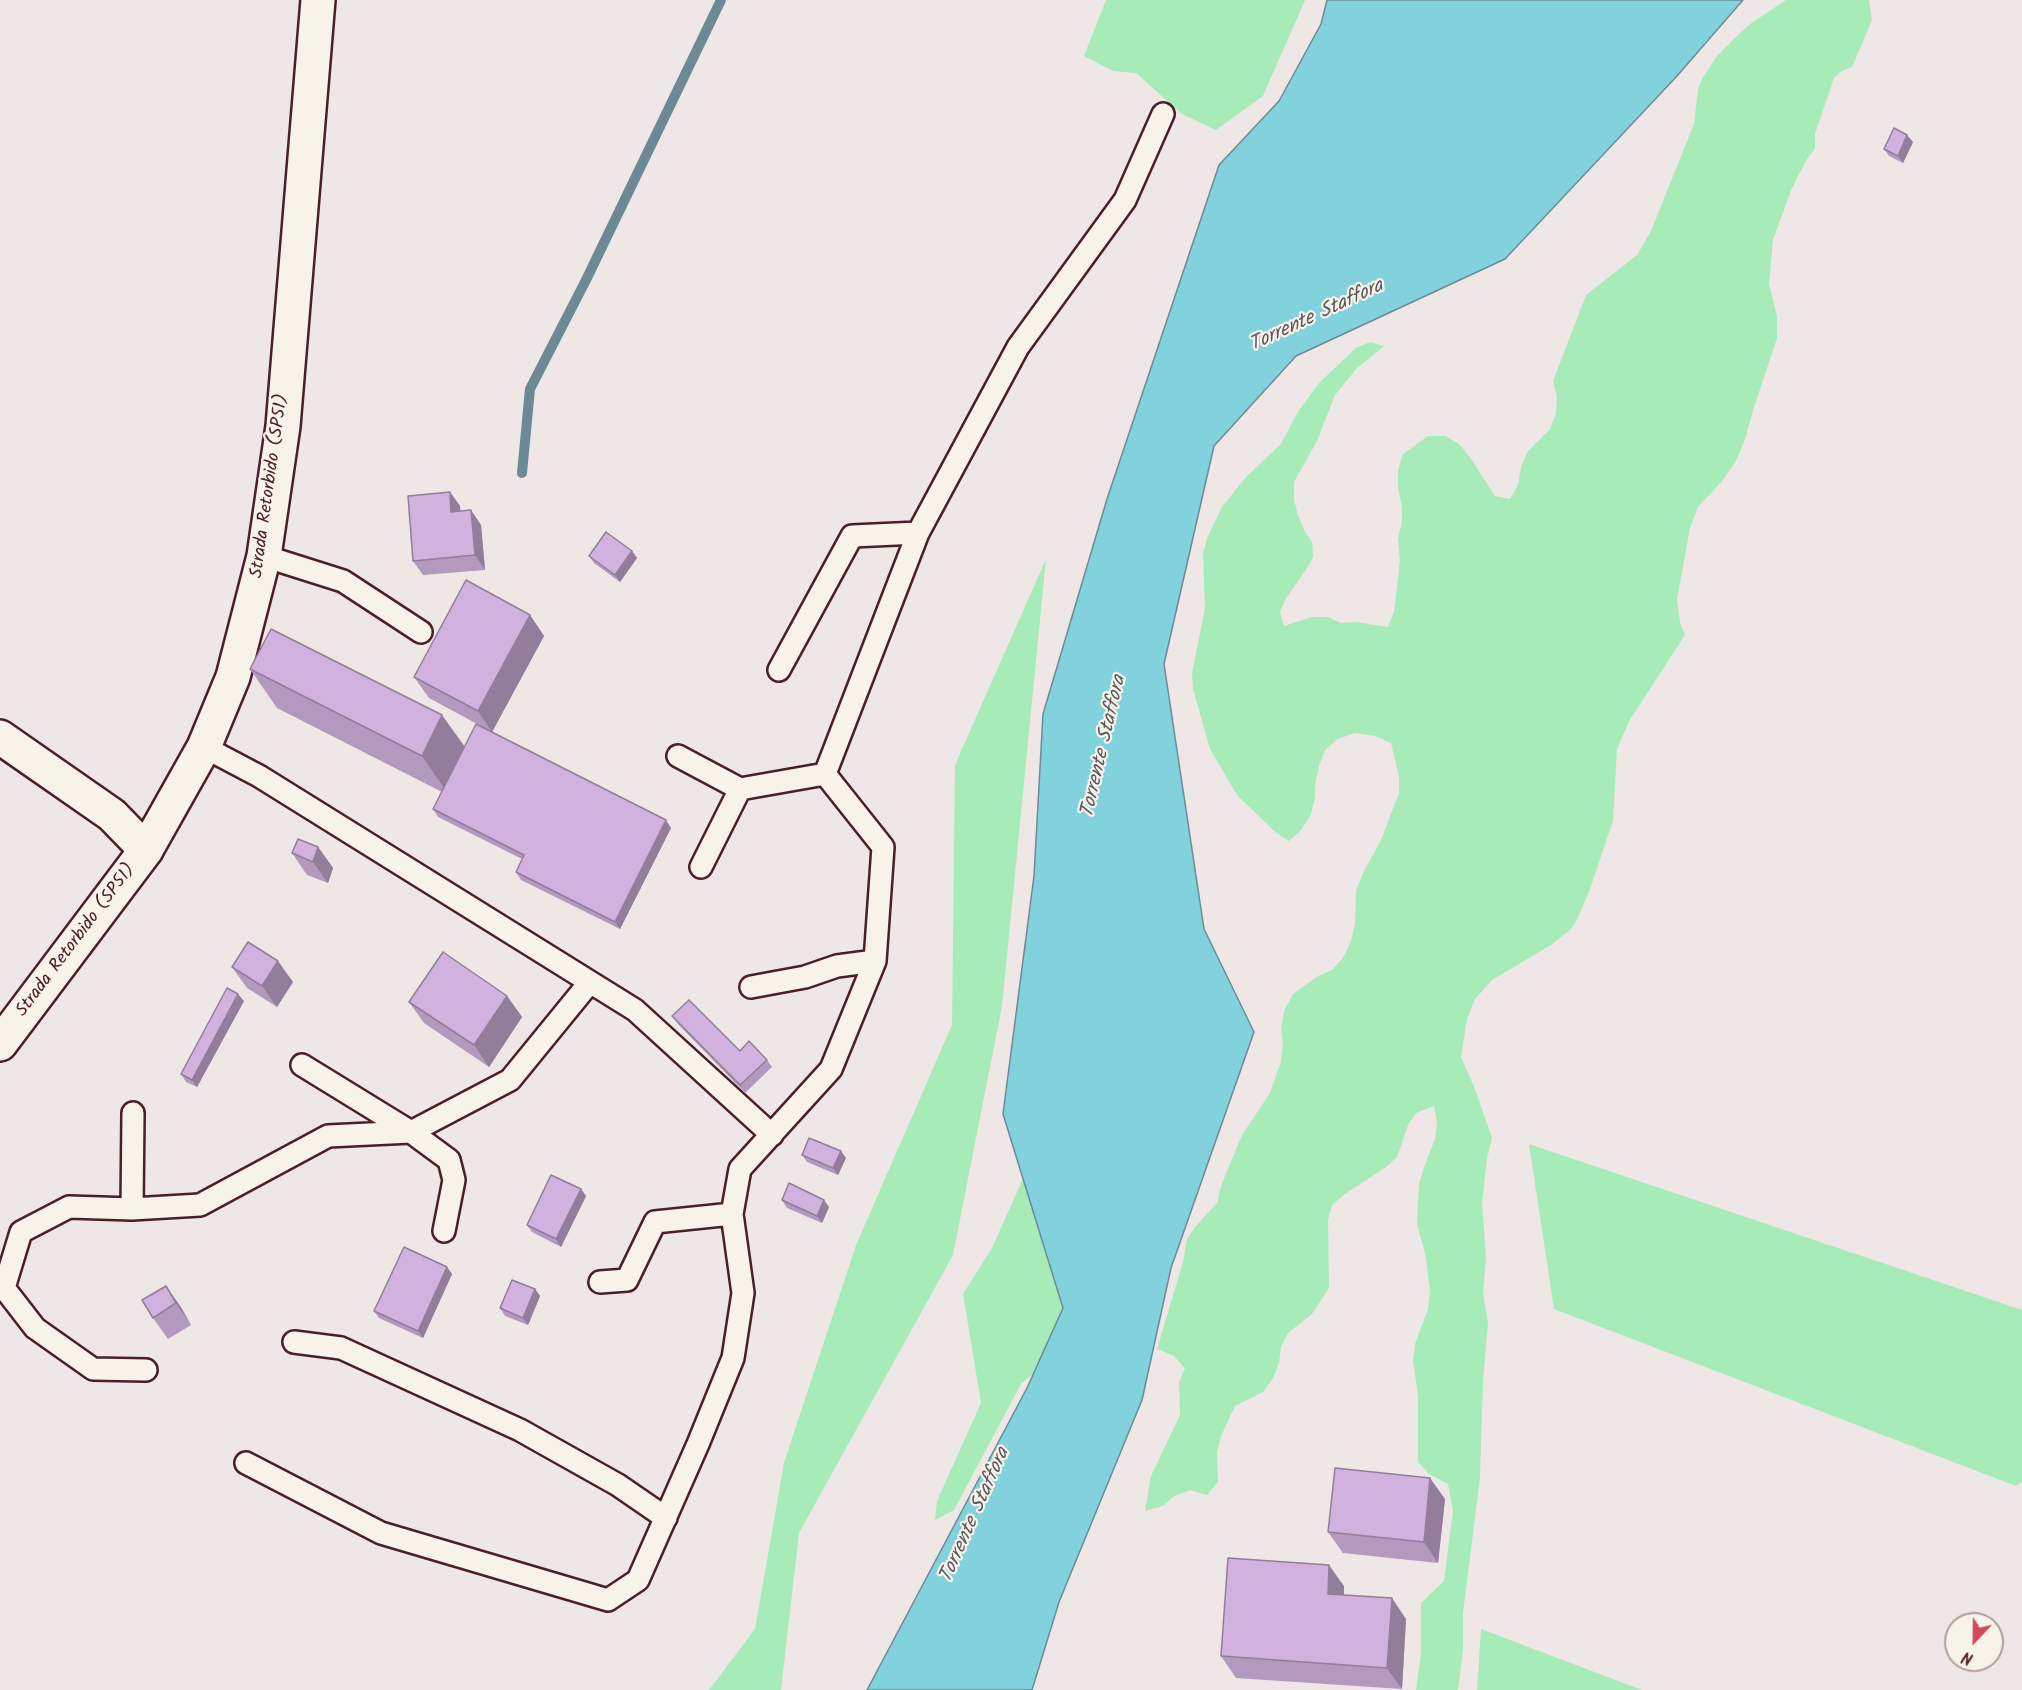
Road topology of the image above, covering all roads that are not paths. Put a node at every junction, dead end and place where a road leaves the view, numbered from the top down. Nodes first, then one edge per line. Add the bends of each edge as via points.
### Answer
1 (318, 0) edge
2 (1163, 114) dead end
3 (918, 533) junction
4 (264, 556) junction
5 (421, 632) dead end
6 (779, 670) dead end
7 (0, 737) edge
8 (204, 747) junction
9 (678, 756) dead end
10 (825, 774) junction
11 (740, 789) junction
12 (146, 850) junction
13 (701, 867) dead end
14 (875, 962) junction
15 (590, 982) junction
16 (751, 987) dead end
17 (1, 1040) edge
18 (302, 1065) dead end
19 (133, 1113) dead end
20 (411, 1132) junction
21 (772, 1135) junction
22 (132, 1209) junction
23 (732, 1214) junction
24 (444, 1231) dead end
25 (600, 1282) dead end
26 (294, 1342) dead end
27 (146, 1370) dead end
28 (246, 1462) dead end
29 (666, 1518) junction

1 - 4 street, Strada Retorbido (SP51) via 282,426
2 - 3 lane via 1125,200 1018,346
3 - 6 lane via 852,536
3 - 10 lane
4 - 5 lane via 343,581
4 - 8 street, Strada Retorbido (SP51) via 233,677
7 - 12 street via 112,815
8 - 12 street, Strada Retorbido (SP51)
8 - 15 lane via 259,776
9 - 11 lane
10 - 11 lane
10 - 14 lane via 883,847
11 - 13 lane
12 - 17 street, Strada Retorbido (SP51)
14 - 16 lane via 837,966 805,977
14 - 21 lane via 831,1070
15 - 20 lane via 510,1080
15 - 21 lane via 634,1010
18 - 20 lane
19 - 22 lane
20 - 22 lane via 328,1136 200,1205
20 - 24 lane via 449,1160 454,1180
21 - 23 lane via 740,1169
22 - 27 lane via 69,1207 21,1232 4,1288 35,1328 93,1369
23 - 25 lane via 655,1222 627,1280
23 - 29 lane via 743,1293 733,1358
26 - 29 lane via 341,1348 520,1430 618,1485
28 - 29 lane via 381,1533 608,1600 638,1580

